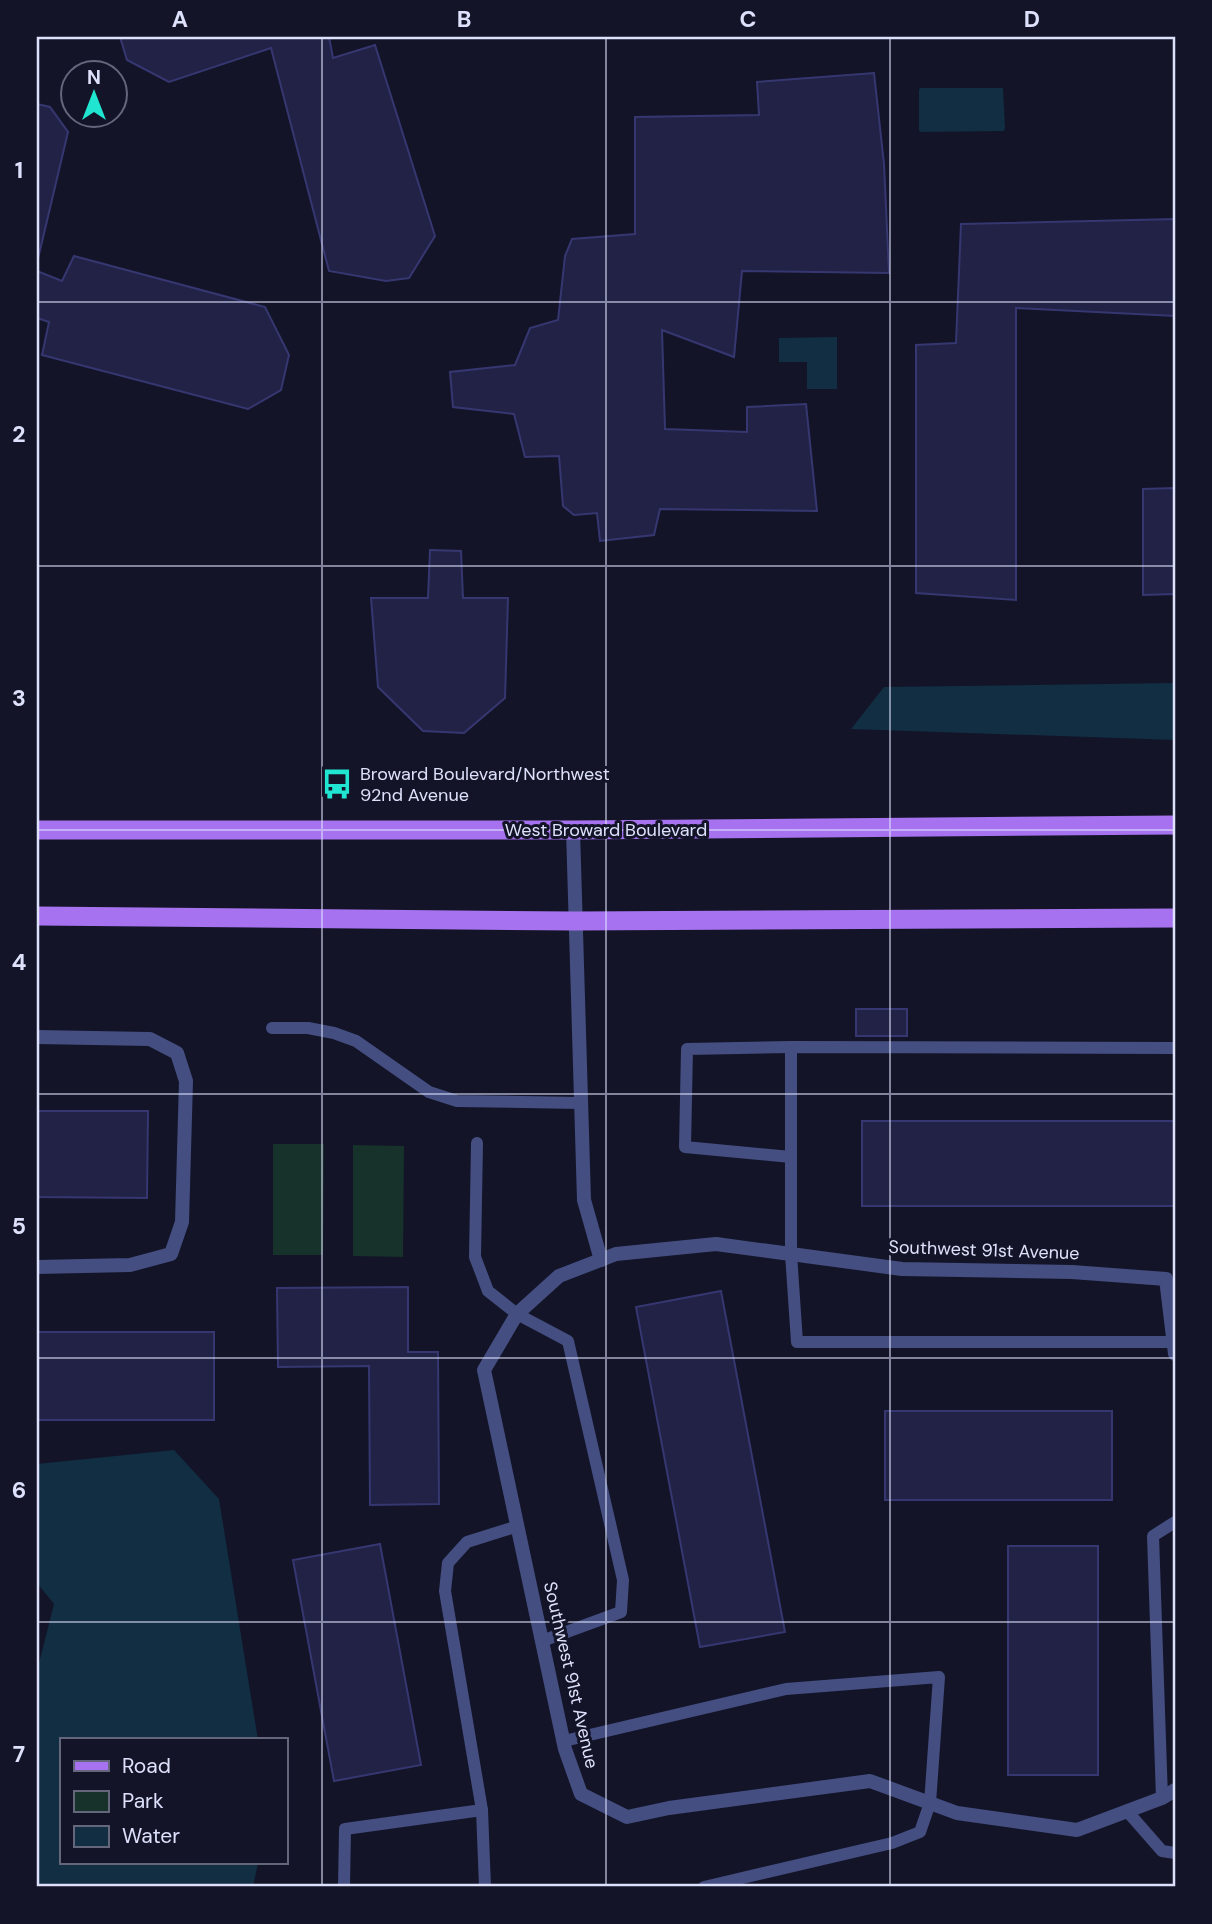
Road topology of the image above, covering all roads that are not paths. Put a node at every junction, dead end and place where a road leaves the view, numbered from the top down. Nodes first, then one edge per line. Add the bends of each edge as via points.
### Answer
1 (1175, 825) edge
2 (37, 831) edge
3 (573, 831) junction
4 (37, 916) edge
5 (1175, 918) edge
6 (574, 921) junction
7 (272, 1028) dead end
8 (37, 1037) edge
9 (791, 1047) junction
10 (1175, 1048) edge
11 (580, 1104) junction
12 (477, 1143) dead end
13 (791, 1157) junction
14 (791, 1254) junction
15 (601, 1260) junction
16 (37, 1267) edge
17 (517, 1314) junction
18 (1175, 1346) edge
19 (1175, 1522) edge
20 (518, 1526) junction
21 (542, 1641) junction
22 (564, 1741) junction
23 (1175, 1790) edge
24 (1162, 1798) junction
25 (930, 1803) junction
26 (482, 1810) junction
27 (1128, 1811) junction
28 (1175, 1853) edge
29 (344, 1887) edge
30 (485, 1887) edge
31 (704, 1887) edge

1 - 3 main road, West Broward Boulevard
2 - 3 main road, West Broward Boulevard
3 - 6 street
4 - 6 main road
5 - 6 main road
6 - 11 street
7 - 11 lane via 321,1030 356,1041 429,1092 457,1101
8 - 16 street via 150,1039 177,1053 186,1081 182,1222 171,1254 130,1265
9 - 10 lane
9 - 13 lane
9 - 13 lane via 687,1049 685,1147
11 - 15 street via 583,1200
12 - 17 lane via 475,1257 488,1291
13 - 14 lane
14 - 15 street, Southwest 91st Avenue via 716,1244 616,1254
14 - 18 street, Southwest 91st Avenue via 902,1269 1167,1279
14 - 18 lane via 797,1342
15 - 17 street, Southwest 91st Avenue via 559,1276
17 - 20 street, Southwest 91st Avenue via 484,1370
17 - 21 lane via 568,1340 622,1580 621,1612
19 - 24 lane via 1153,1536
20 - 21 street, Southwest 91st Avenue
20 - 26 lane via 467,1542 449,1563 445,1591
21 - 22 street, Southwest 91st Avenue
22 - 25 street, Southwest 91st Avenue via 581,1794 627,1817 870,1781
22 - 25 lane via 786,1689 939,1677
23 - 24 street, Southwest 91st Avenue
24 - 27 street, Southwest 91st Avenue
25 - 27 street, Southwest 91st Avenue via 957,1813 1077,1830
25 - 31 lane via 920,1832 892,1843
26 - 29 lane via 345,1829
26 - 30 lane
27 - 28 lane via 1162,1851

